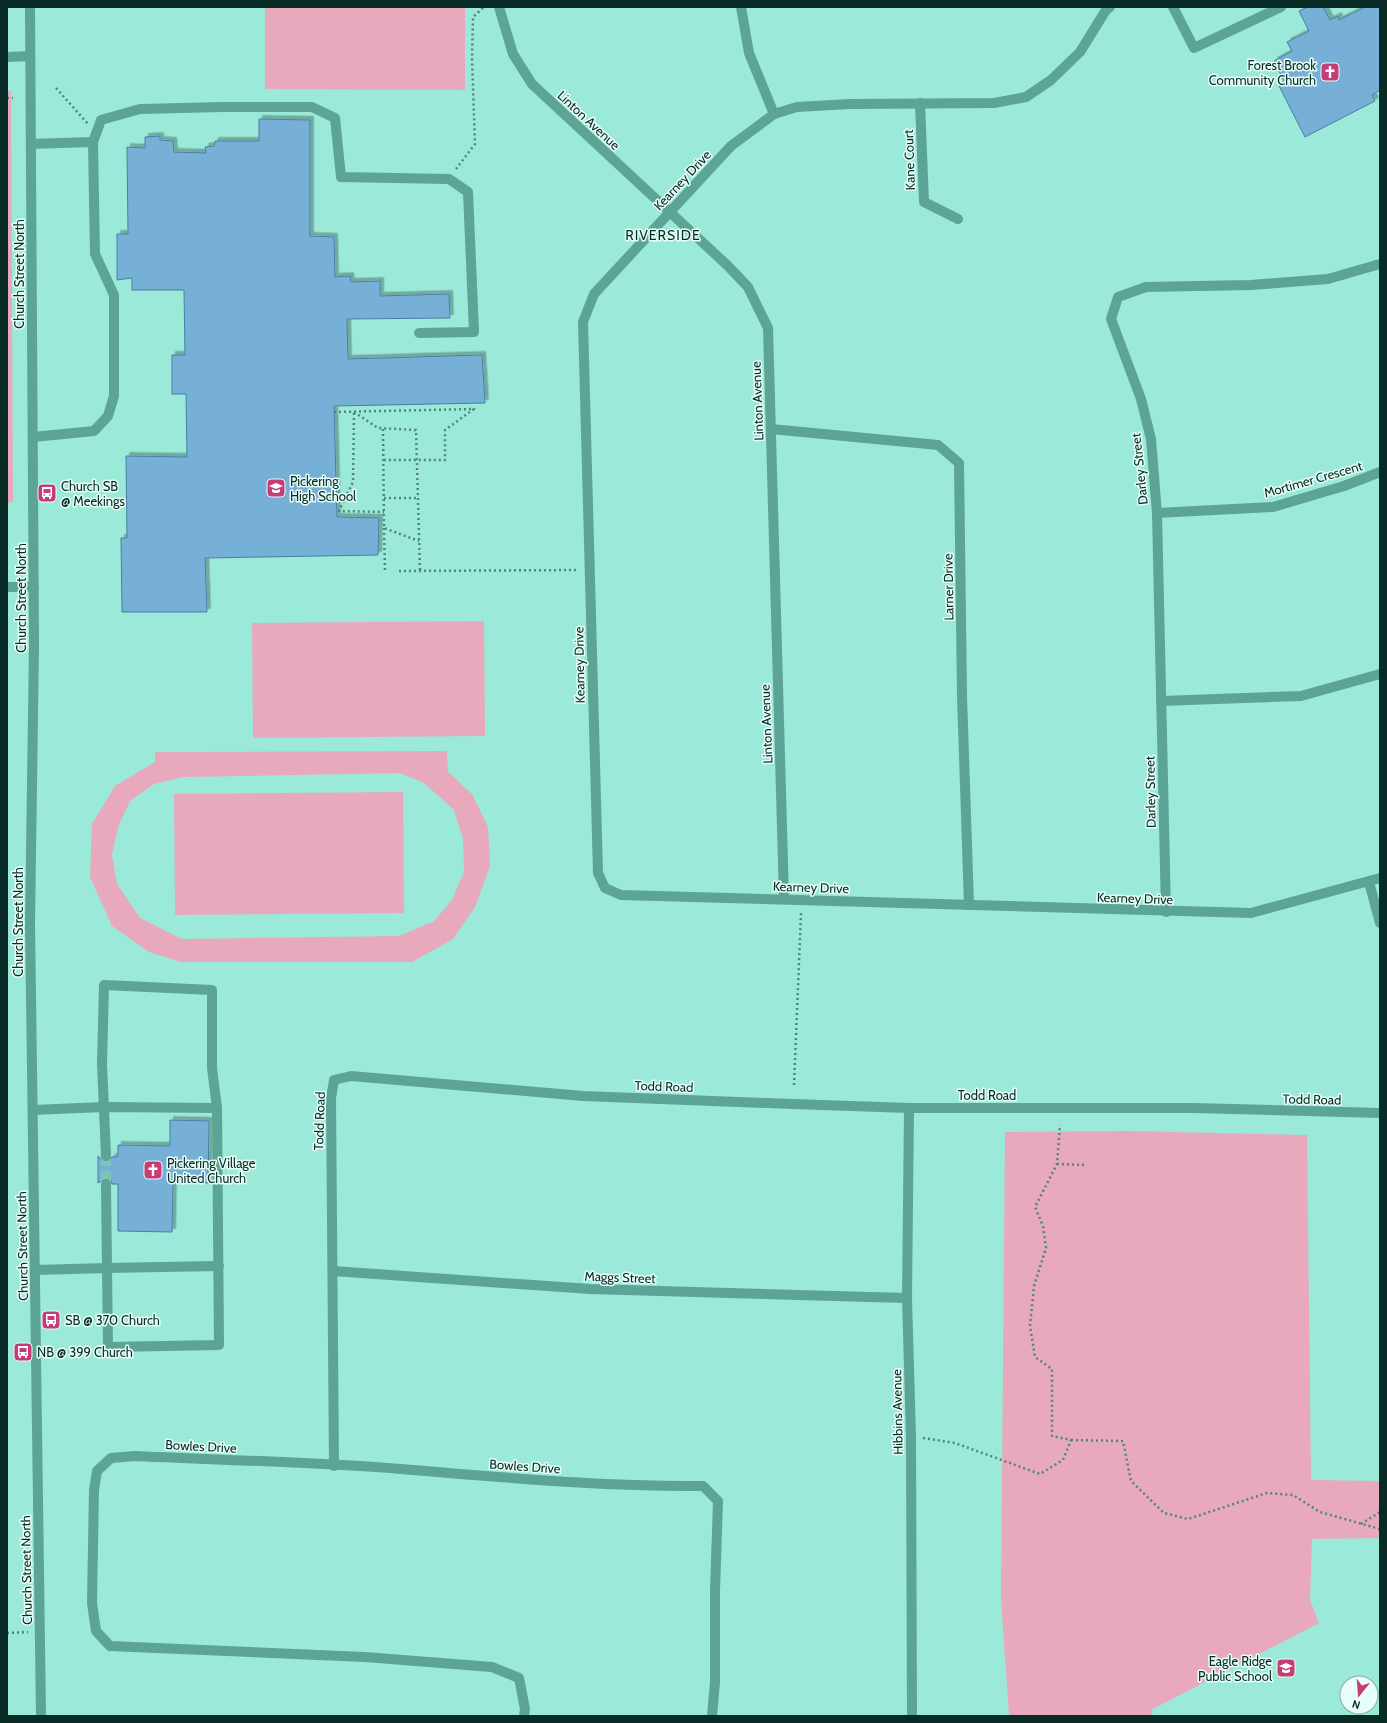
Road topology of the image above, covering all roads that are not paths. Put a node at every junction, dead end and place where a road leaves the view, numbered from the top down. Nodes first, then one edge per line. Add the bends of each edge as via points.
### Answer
1 (30, 7) edge
2 (499, 7) edge
3 (741, 7) edge
4 (1110, 7) edge
5 (1173, 7) edge
6 (1281, 7) edge
7 (30, 56) junction
8 (7, 57) edge
9 (920, 103) junction
10 (774, 114) junction
11 (93, 142) junction
12 (31, 144) junction
13 (671, 212) junction
14 (958, 220) dead end
15 (1380, 264) edge
16 (419, 333) dead end
17 (771, 429) junction
18 (33, 437) junction
19 (1380, 472) edge
20 (1156, 513) junction
21 (34, 587) junction
22 (7, 588) edge
23 (1380, 674) edge
24 (1161, 701) junction
25 (1380, 878) edge
26 (1369, 882) junction
27 (784, 899) junction
28 (969, 905) junction
29 (1166, 912) junction
30 (1380, 923) edge
31 (103, 1107) junction
32 (217, 1108) junction
33 (909, 1108) junction
34 (33, 1110) junction
35 (1380, 1113) edge
36 (106, 1156) tunnel mouth
37 (106, 1184) tunnel mouth
38 (219, 1266) junction
39 (107, 1268) junction
40 (35, 1270) junction
41 (333, 1271) junction
42 (907, 1298) junction
43 (334, 1466) junction
44 (41, 1716) edge
45 (524, 1716) edge
46 (712, 1716) edge
47 (912, 1716) edge

1 - 7 street, Church Street North
2 - 13 street, Linton Avenue via 513,54 532,84
3 - 10 street via 749,53
4 - 9 street, Kearney Drive via 1080,52 1051,80 1026,97 994,103
5 - 6 street via 1194,48
7 - 8 street
7 - 12 street, Church Street North
9 - 10 street, Kearney Drive via 797,107
9 - 14 street, Kane Court via 924,202
10 - 13 street, Kearney Drive via 731,146
11 - 12 street
11 - 16 street via 101,120 140,109 312,108 335,118 341,177 449,179 468,192 474,332
11 - 18 street via 95,254 114,295 114,396 108,416 94,431
12 - 18 street, Church Street North
13 - 17 street, Linton Avenue via 748,287 759,307 768,328
13 - 27 street, Kearney Drive via 594,294 583,322 598,873 606,888 621,895
15 - 20 street, Darley Street via 1328,279 1251,285 1146,287 1118,297 1111,319 1140,399 1151,439
17 - 27 street, Linton Avenue
17 - 28 street, Larner Drive via 938,445 959,464 962,703
18 - 21 street, Church Street North
19 - 20 street, Mortimer Crescent via 1344,486 1273,507
20 - 24 street, Darley Street
21 - 22 street
21 - 34 street, Church Street North via 30,916
23 - 24 street via 1302,696
24 - 29 street, Darley Street
25 - 26 street, Kearney Drive
26 - 29 street, Kearney Drive via 1251,913
26 - 30 street
27 - 28 street, Kearney Drive
28 - 29 street, Kearney Drive
31 - 32 street
31 - 32 street via 104,984 212,990 212,1068
31 - 34 street
31 - 36 street
32 - 38 street
33 - 35 street, Todd Road via 1193,1108
33 - 41 street, Todd Road via 583,1096 351,1076 334,1080 331,1098
33 - 42 street, Hibbins Avenue
34 - 40 street, Church Street North
37 - 39 street
38 - 39 street
38 - 39 street via 219,1345 108,1347
39 - 40 street
40 - 44 street, Church Street North
41 - 42 street, Maggs Street via 590,1289
41 - 43 street, Todd Road
42 - 47 street, Hibbins Avenue via 911,1437
43 - 45 street, Bowles Drive via 135,1456 111,1458 97,1471 94,1490 92,1603 96,1631 110,1646 365,1657 492,1667 519,1678
43 - 46 street, Bowles Drive via 526,1480 703,1486 718,1501 715,1682

